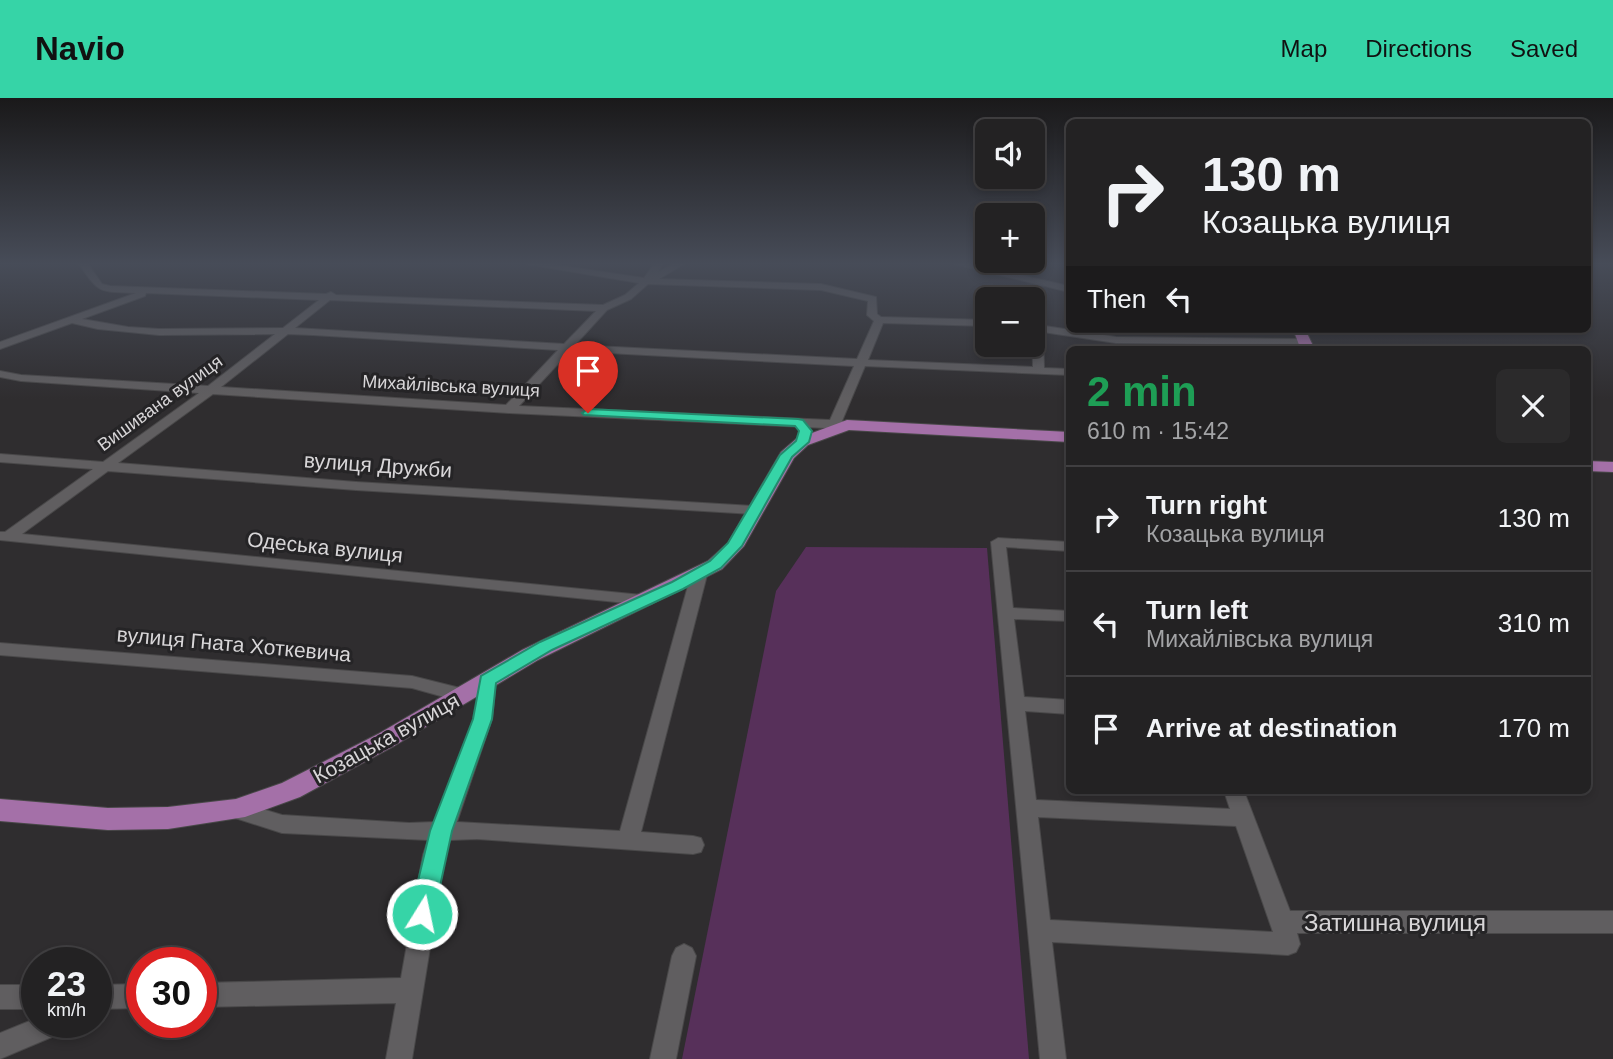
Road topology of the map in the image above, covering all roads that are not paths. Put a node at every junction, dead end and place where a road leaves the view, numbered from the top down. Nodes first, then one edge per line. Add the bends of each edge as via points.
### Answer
1 (101, 309) edge
2 (313, 309) edge
3 (603, 309) edge
4 (872, 309) edge
5 (71, 320) junction
6 (879, 320) junction
7 (975, 323) edge
8 (1045, 329) edge
9 (285, 330) junction
10 (1066, 332) edge
11 (1072, 333) edge
12 (0, 346) edge
13 (1306, 346) edge
14 (564, 349) junction
15 (1038, 357) edge
16 (861, 361) junction
17 (1039, 371) junction
18 (1066, 372) edge
19 (0, 374) edge
20 (208, 392) junction
21 (509, 409) junction
22 (840, 425) junction
23 (800, 433) junction
24 (1066, 437) edge
25 (0, 458) edge
26 (106, 466) junction
27 (1591, 466) edge
28 (1613, 467) edge
29 (753, 510) junction
30 (4, 536) edge
31 (1066, 546) edge
32 (699, 575) junction
33 (646, 600) junction
34 (1006, 613) junction
35 (1066, 616) edge
36 (0, 649) edge
37 (487, 680) junction
38 (462, 695) junction
39 (1015, 703) junction
40 (1066, 707) edge
41 (1235, 794) edge
42 (1026, 808) junction
43 (0, 810) edge
44 (236, 810) junction
45 (1244, 818) junction
46 (441, 831) junction
47 (628, 839) junction
48 (693, 845) dead end
49 (1282, 922) junction
50 (1613, 922) edge
51 (1039, 930) junction
52 (684, 956) dead end
53 (410, 990) junction
54 (217, 995) edge
55 (0, 997) edge
56 (21, 997) edge
57 (21, 1037) edge
58 (0, 1046) edge
59 (399, 1059) edge
60 (663, 1059) edge
61 (1053, 1059) edge

1 - 5 street
2 - 9 street, Вишивана вулиця
3 - 14 street
4 - 6 street
5 - 9 street via 107,328
5 - 12 street
6 - 7 street
6 - 16 street
8 - 10 street
9 - 14 street
9 - 20 street, Вишивана вулиця
11 - 13 street via 1116,340
14 - 16 street
14 - 21 street
15 - 17 street
16 - 17 street
16 - 22 street
17 - 18 street
19 - 20 street, Михайлівська вулиця
20 - 21 street, Михайлівська вулиця
20 - 26 street, Вишивана вулиця
21 - 23 street, Михайлівська вулиця
22 - 23 main road, Козацька вулиця
22 - 24 main road
23 - 29 main road, Козацька вулиця
25 - 26 street, вулиця Дружби
26 - 29 street, вулиця Дружби
26 - 30 street, Вишивана вулиця
27 - 28 main road
29 - 32 main road, Козацька вулиця via 734,546
30 - 33 street, Одеська вулиця
31 - 34 street via 998,542
32 - 33 main road, Козацька вулиця
32 - 47 street
33 - 37 main road, Козацька вулиця via 546,646
34 - 35 street
34 - 39 street
36 - 38 street, вулиця Гната Хоткевича via 412,682
37 - 38 main road, Козацька вулиця
37 - 46 street via 483,719
38 - 44 main road, Козацька вулиця via 331,771
39 - 40 street
39 - 42 street
41 - 45 street
42 - 45 street
42 - 51 street
43 - 44 main road, Козацька вулиця via 129,820
44 - 46 street via 282,824
45 - 49 street
46 - 47 street
46 - 53 street via 426,889
47 - 48 street
49 - 50 street, Затишна вулиця
49 - 51 street, Затишна вулиця via 1289,944
51 - 61 street
52 - 60 street
53 - 54 street
53 - 59 street
55 - 56 street
57 - 58 street

